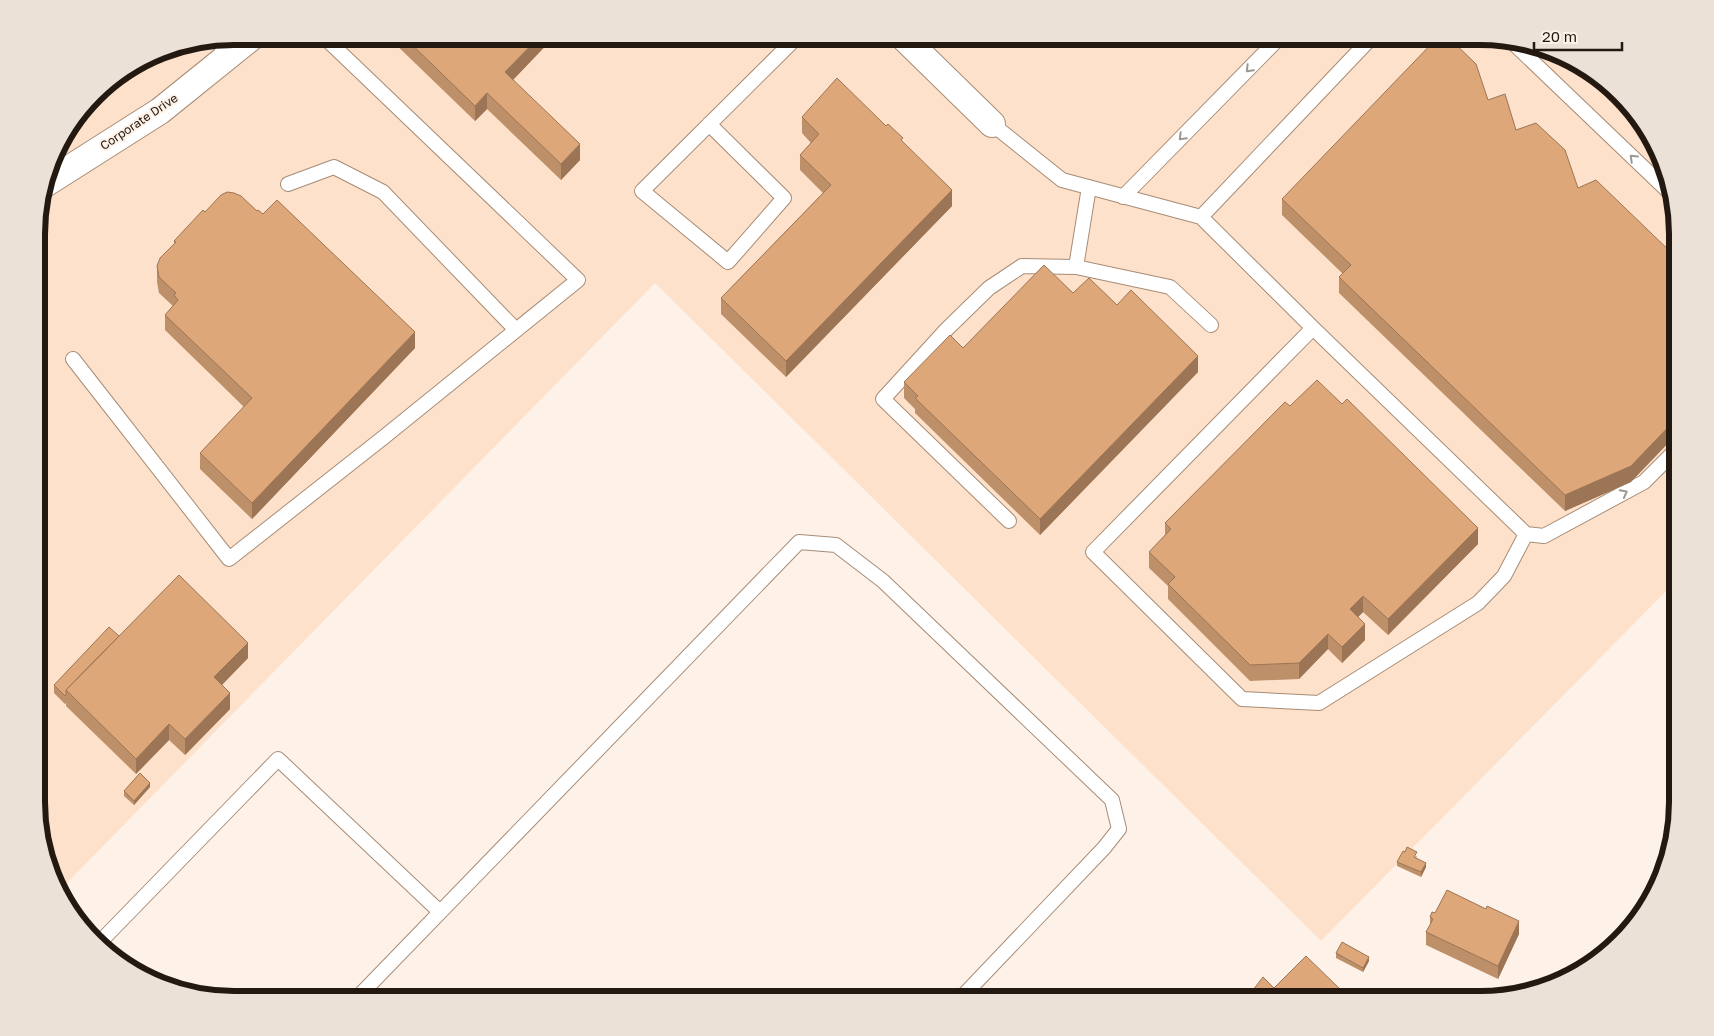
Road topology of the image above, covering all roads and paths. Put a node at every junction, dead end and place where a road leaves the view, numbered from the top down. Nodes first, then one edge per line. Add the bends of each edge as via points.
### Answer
1 (332, 45) edge
2 (789, 45) edge
3 (911, 45) edge
4 (1273, 45) edge
5 (1364, 45) edge
6 (223, 47) edge
7 (1520, 49) edge
8 (709, 124) junction
9 (992, 124) joint
10 (53, 179) edge
11 (288, 184) dead end
12 (1089, 187) junction
13 (1663, 188) edge
14 (1123, 197) junction
15 (1201, 217) junction
16 (1076, 267) junction
17 (1212, 325) dead end
18 (1313, 328) junction
19 (516, 330) junction
20 (73, 358) dead end
21 (1669, 457) edge
22 (1009, 521) dead end
23 (1526, 534) junction
24 (440, 912) junction
25 (103, 939) edge
26 (364, 991) edge
27 (968, 991) edge

1 - 19 lane via 578,280
2 - 8 lane
3 - 9 street
4 -> 14 lane
5 - 15 lane
6 - 10 street, Corporate Drive via 160,111
13 -> 7 lane
8 - 8 lane via 642,191 728,262 784,198
9 - 12 lane via 1062,180
11 - 19 lane via 334,166 383,192
12 - 14 lane
12 - 16 lane
14 - 15 lane
15 - 18 lane
16 - 17 lane via 1170,287
16 - 22 lane via 1022,266 990,288 883,399
18 - 23 lane
18 - 23 lane via 1093,552 1242,699 1319,703 1478,603 1504,576
19 - 20 lane via 228,559
23 -> 21 lane via 1544,536 1644,482
24 - 25 lane via 278,759
24 - 26 lane
24 - 27 lane via 799,542 836,545 884,581 1112,800 1119,829

